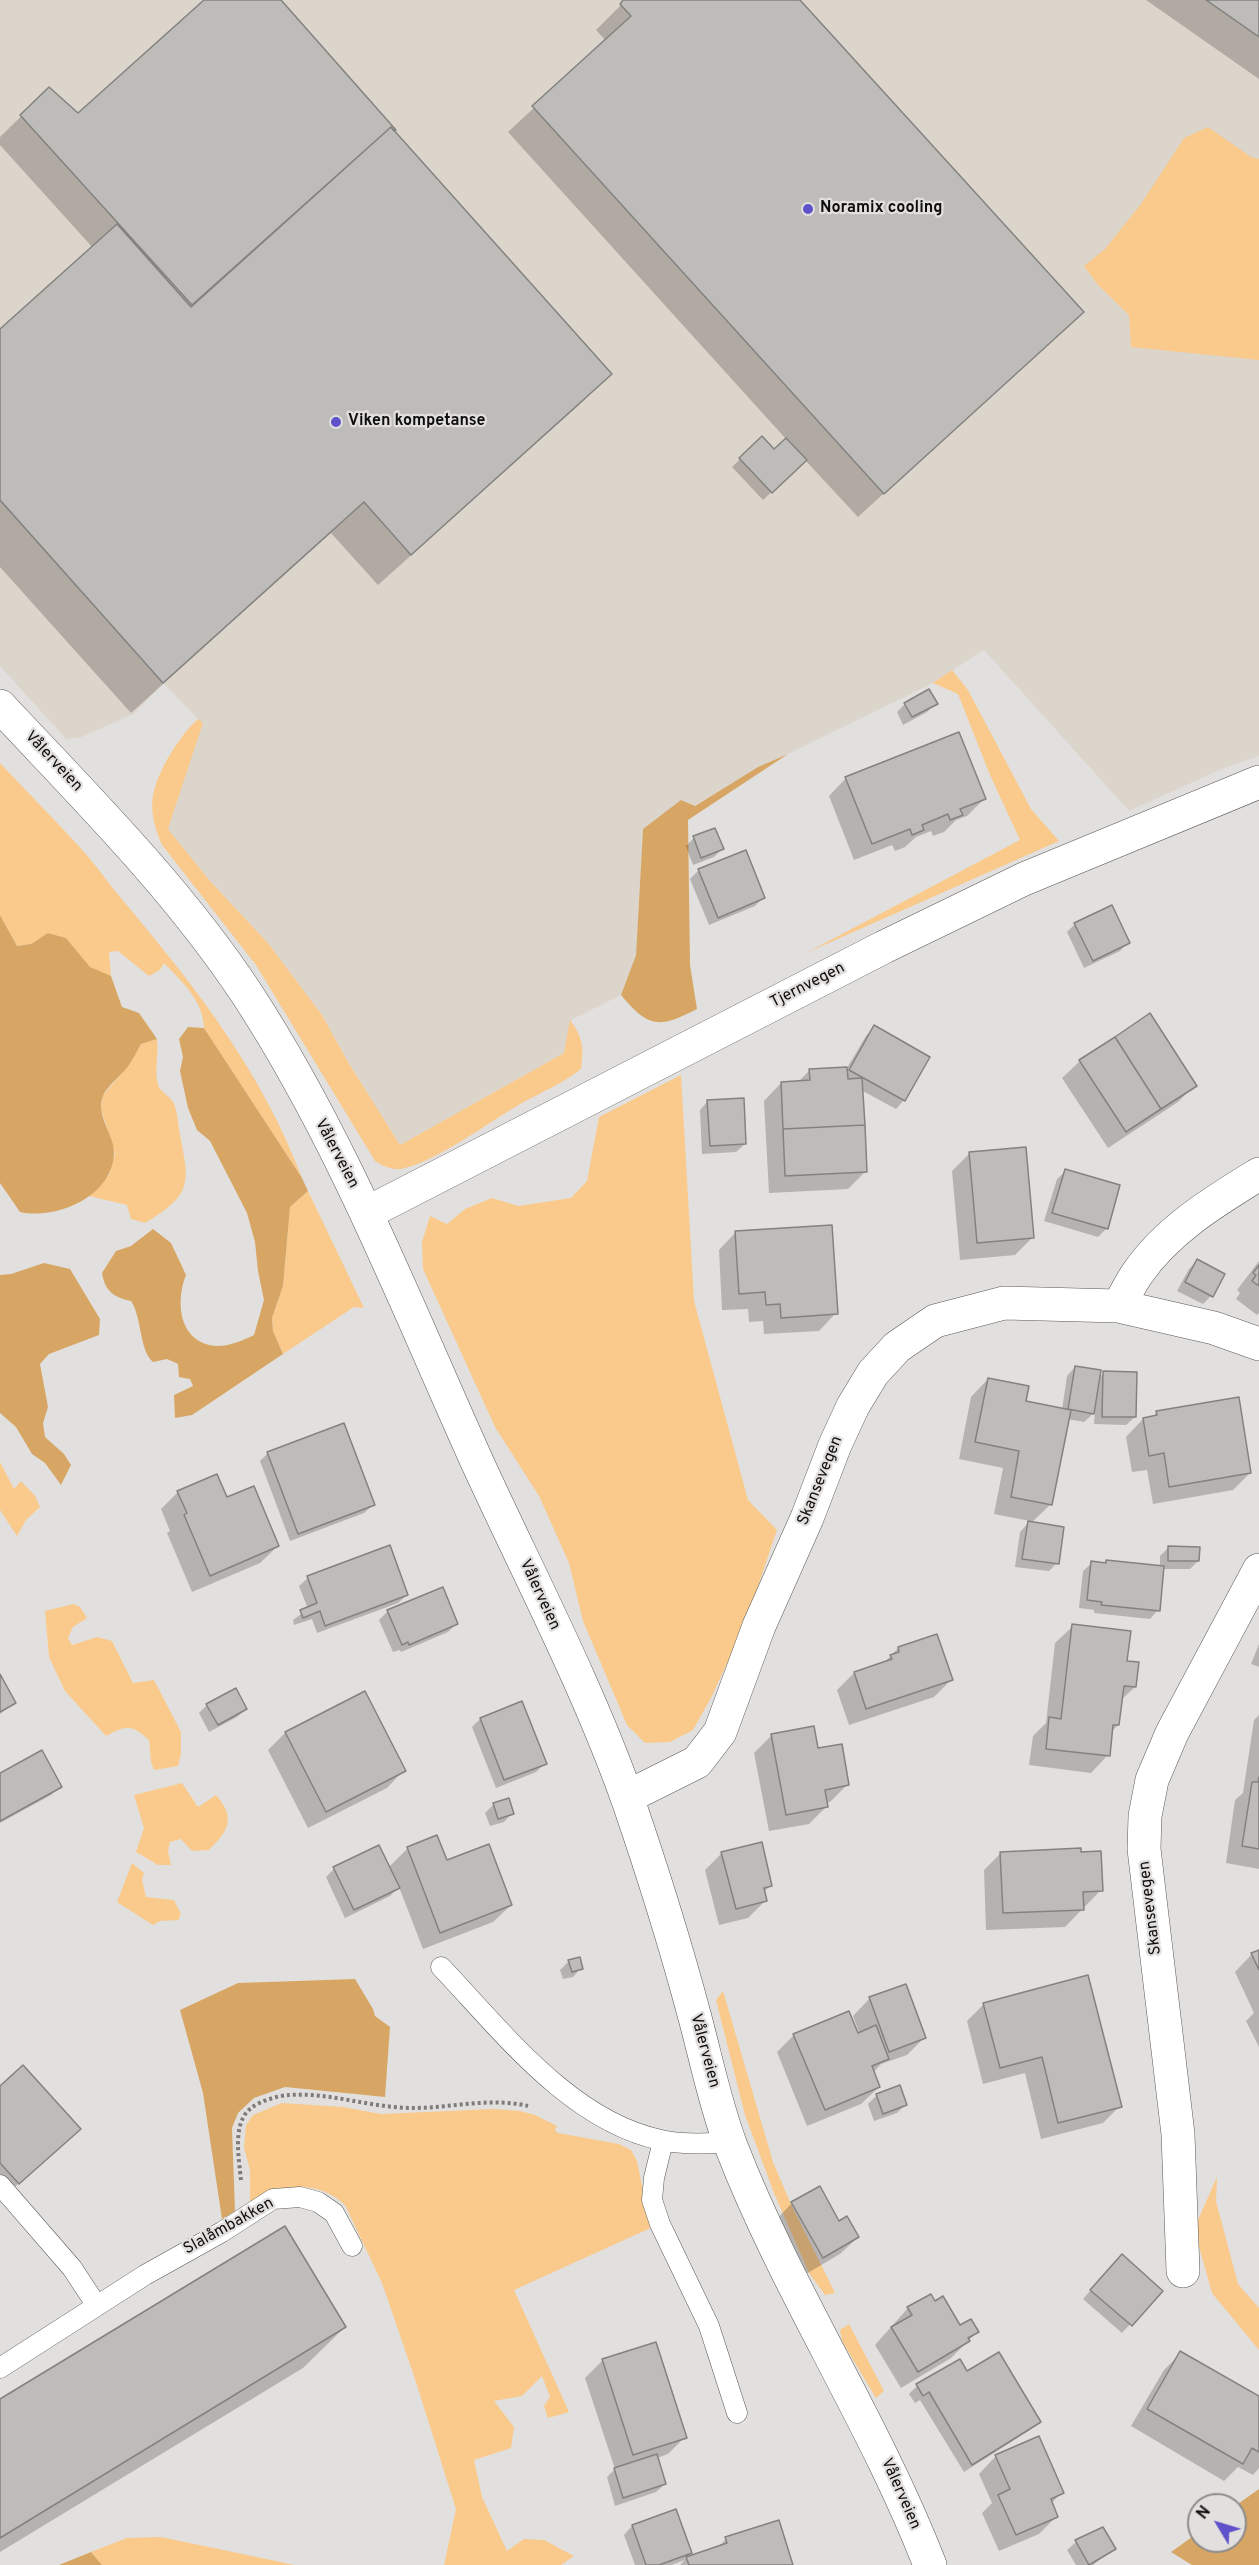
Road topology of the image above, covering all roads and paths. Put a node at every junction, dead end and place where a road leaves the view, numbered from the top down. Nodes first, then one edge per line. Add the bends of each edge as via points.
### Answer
1 (0, 706) edge
2 (1259, 782) edge
3 (1259, 1174) edge
4 (367, 1213) junction
5 (1118, 1306) junction
6 (1259, 1344) edge
7 (1259, 1570) edge
8 (627, 1797) junction
9 (441, 1967) dead end
10 (535, 2108) dead end
11 (663, 2141) junction
12 (729, 2142) junction
13 (0, 2185) edge
14 (248, 2216) junction
15 (352, 2246) dead end
16 (1183, 2271) dead end
17 (97, 2306) junction
18 (0, 2368) edge
19 (737, 2413) dead end
20 (930, 2565) edge

1 - 4 street, Vålerveien via 144,861 203,932 271,1033
2 - 4 street, Tjernvegen via 1024,879
3 - 5 street via 1212,1203 1172,1236 1138,1273
4 - 8 street, Vålerveien via 583,1690
5 - 6 street, Skansevegen via 1214,1328
5 - 8 street, Skansevegen via 1004,1303 935,1321 897,1347 873,1373 835,1445 759,1626 720,1732 697,1762
7 - 16 street, Skansevegen via 1172,1732 1152,1780 1145,1816 1144,1849 1178,2134
8 - 12 street, Vålerveien via 679,1962
9 - 11 lane via 539,2069 580,2103 606,2121
10 - 14 path via 492,2103 393,2107 290,2095 268,2100 249,2109 238,2135 242,2200
11 - 12 lane
11 - 19 lane via 652,2200 709,2326
12 - 20 street, Vålerveien via 814,2327 880,2451
13 - 17 lane via 72,2268
14 - 15 lane, Slalåmbakken via 273,2199 310,2199 334,2213
14 - 17 lane, Slalåmbakken
17 - 18 lane, Slalåmbakken

